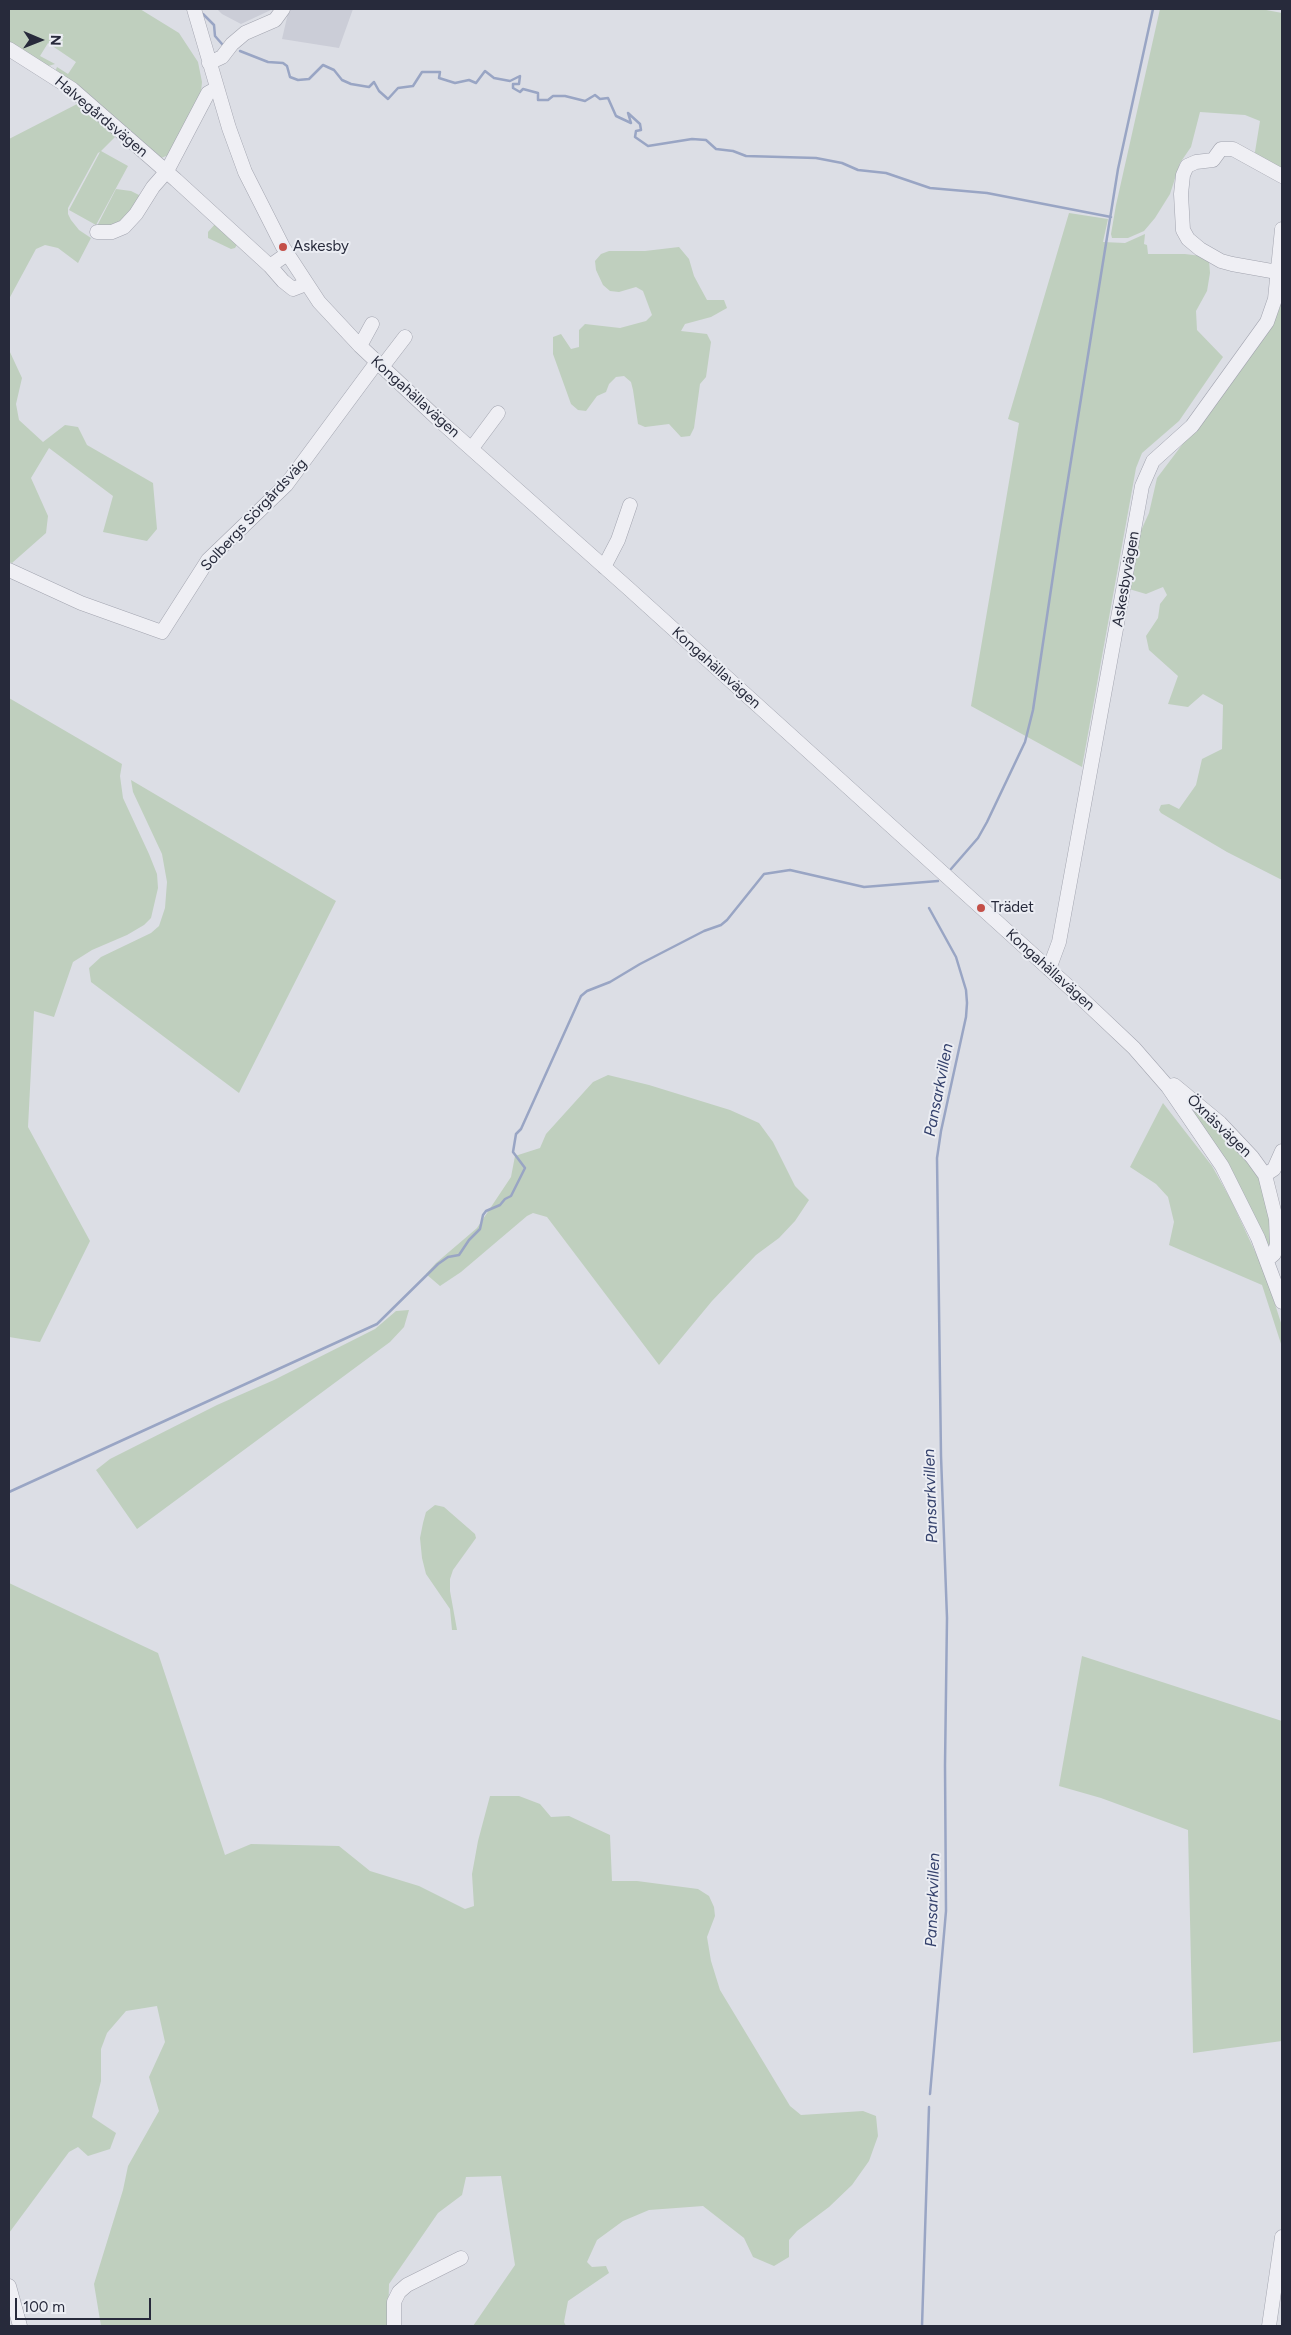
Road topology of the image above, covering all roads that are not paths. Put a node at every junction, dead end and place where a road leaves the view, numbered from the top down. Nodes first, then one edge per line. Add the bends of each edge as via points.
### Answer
1 (194, 9) edge
2 (283, 9) edge
3 (9, 49) edge
4 (209, 63) junction
5 (217, 88) junction
6 (167, 171) junction
7 (1282, 176) edge
8 (1282, 229) edge
9 (97, 232) dead end
10 (287, 254) junction
11 (270, 266) junction
12 (1280, 271) edge
13 (306, 284) junction
14 (372, 324) dead end
15 (404, 337) dead end
16 (360, 346) junction
17 (380, 364) junction
18 (498, 413) dead end
19 (472, 448) junction
20 (630, 506) dead end
21 (604, 567) junction
22 (9, 570) edge
23 (1049, 969) junction
24 (1168, 1087) junction
25 (1282, 1151) edge
26 (1265, 1175) junction
27 (1267, 1260) junction
28 (1282, 1302) edge
29 (1282, 2237) edge
30 (461, 2258) dead end
31 (9, 2286) edge
32 (20, 2326) edge
33 (394, 2326) edge
34 (1269, 2326) edge

1 - 4 street, Kongahällavägen
2 - 4 street via 275,20 238,37 222,57
3 - 6 street, Halvegårdsvägen via 72,89
4 - 5 street, Kongahällavägen
5 - 6 street via 208,93
5 - 10 street, Kongahällavägen via 245,172
6 - 9 street via 124,227 112,232
6 - 11 street, Halvegårdsvägen
7 - 12 street via 1234,149 1221,149 1213,160 1187,166 1181,194 1181,218 1188,239 1221,261
8 - 12 street, Askesbyvägen
10 - 11 street
10 - 13 street, Kongahällavägen
11 - 13 street, Halvegårdsvägen via 282,282 293,289
12 - 23 street, Askesbyvägen via 1274,306 1267,322 1192,426 1153,461 1142,486 1059,942
13 - 16 street, Kongahällavägen via 330,316
14 - 16 street
15 - 17 street
16 - 17 street, Kongahällavägen
17 - 19 street, Kongahällavägen
17 - 22 street, Solbergs Sörgårdsväg via 286,485 208,560 162,632 81,603
18 - 19 street
19 - 21 street, Kongahällavägen
20 - 21 street
21 - 23 street, Kongahällavägen
23 - 24 street, Kongahällavägen via 1123,1037
24 - 26 street, Öxnäsvägen via 1174,1084 1220,1123
24 - 27 street, Kongahällavägen via 1222,1166
25 - 26 street via 1274,1168
26 - 27 street, Öxnäsvägen via 1276,1220 1277,1244 1274,1254
27 - 28 street, Kongahällavägen
29 - 34 street
30 - 33 street via 399,2292 394,2302
31 - 32 street

